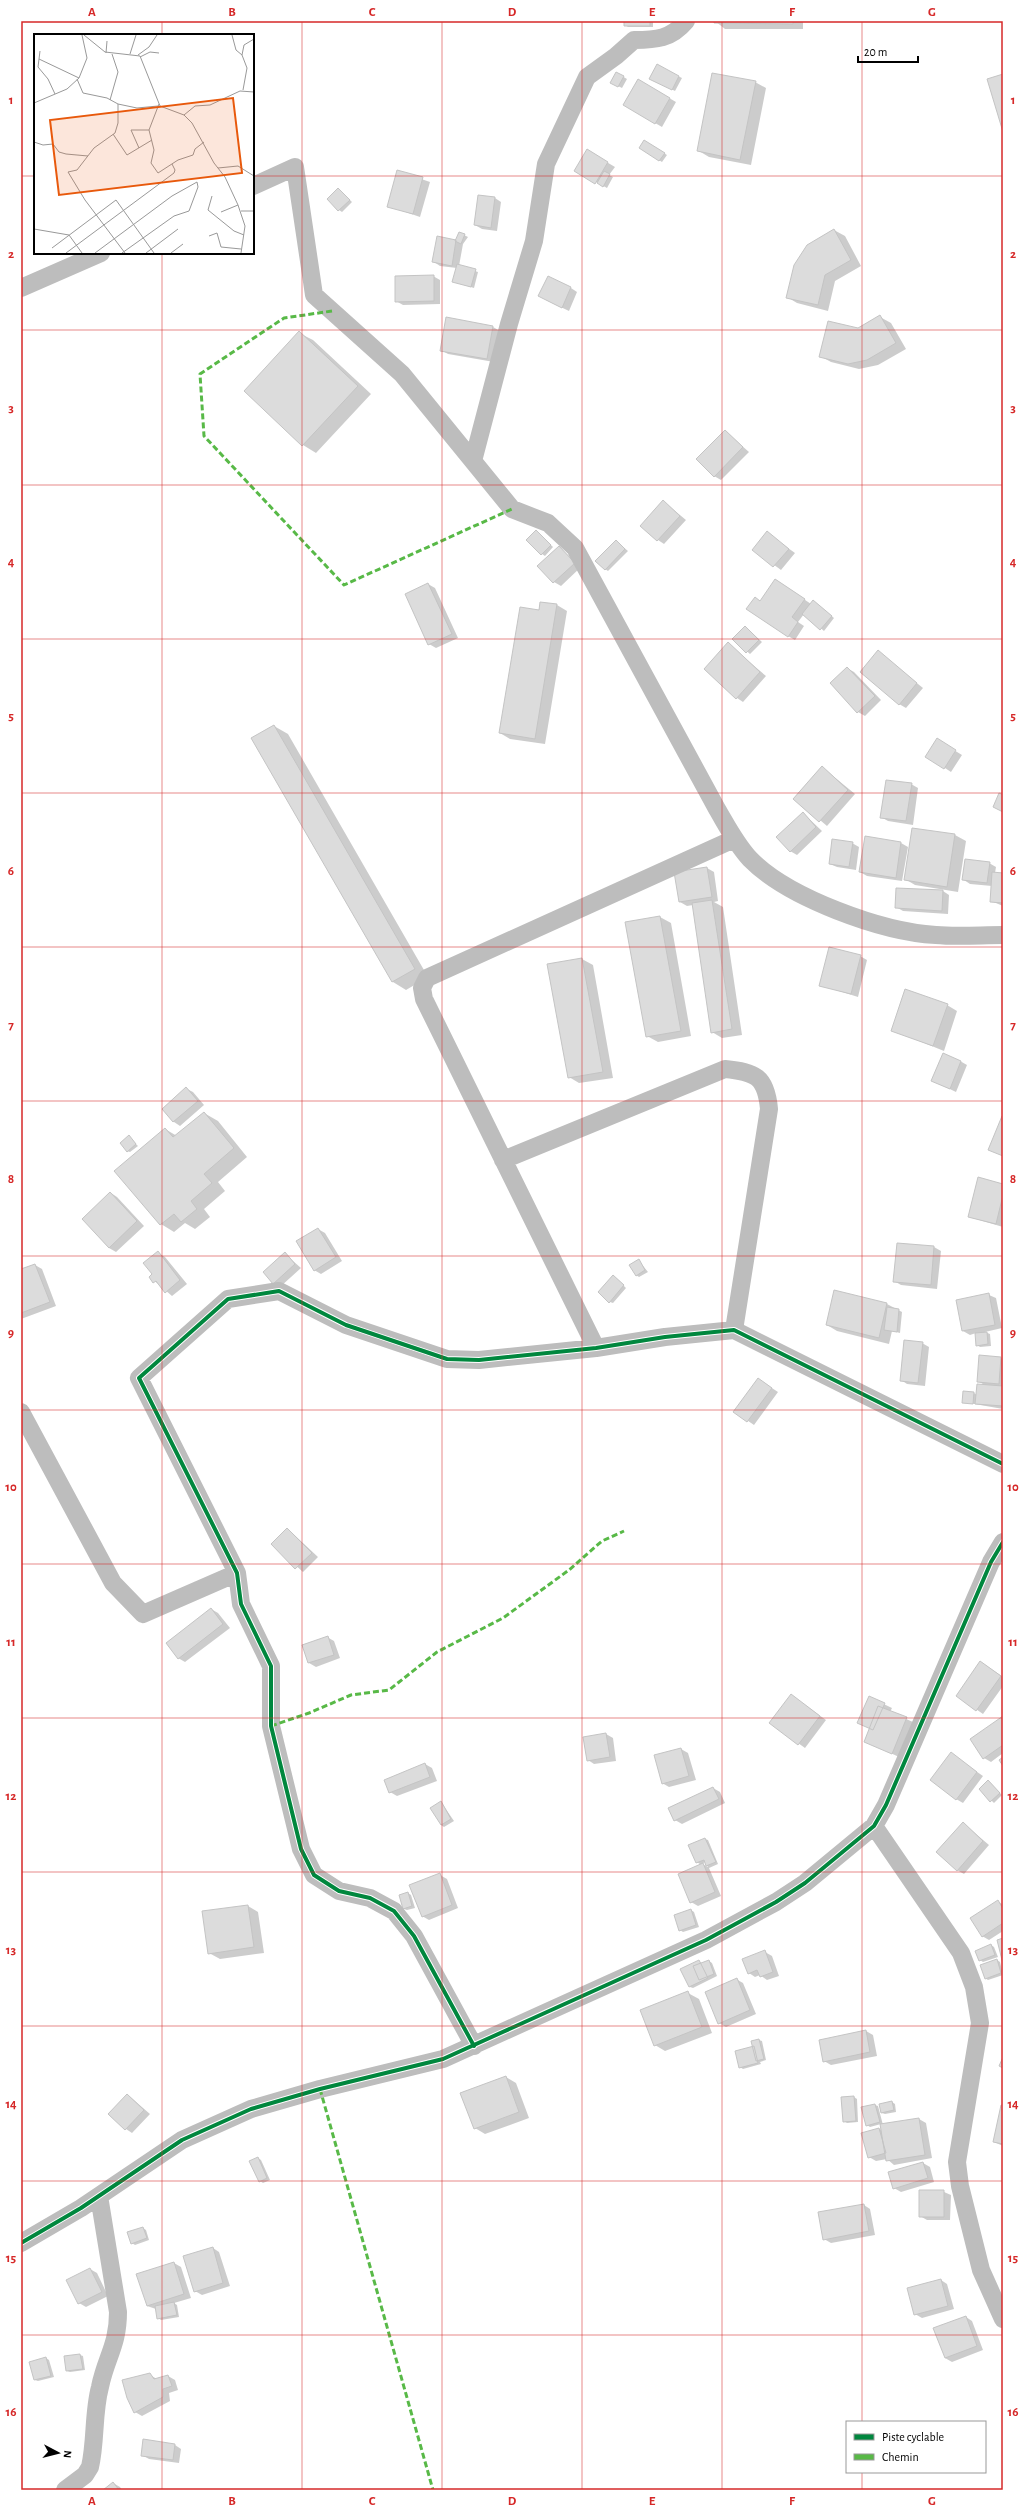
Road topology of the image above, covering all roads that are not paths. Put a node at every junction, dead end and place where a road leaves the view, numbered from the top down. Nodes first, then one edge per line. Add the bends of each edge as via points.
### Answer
1 (686, 21) edge
2 (254, 186) edge
3 (99, 254) edge
4 (21, 288) edge
5 (474, 462) junction
6 (734, 839) junction
7 (1003, 935) edge
8 (503, 1160) junction
9 (734, 1330) junction
10 (596, 1348) junction
11 (21, 1412) edge
12 (1003, 1464) edge
13 (1003, 1542) edge
14 (237, 1573) junction
15 (874, 1826) junction
16 (474, 2046) junction
17 (99, 2196) junction
18 (21, 2243) edge
19 (1003, 2319) edge
20 (65, 2490) edge

1 - 5 street via 681,27 658,40 634,40 587,77 546,164 534,241 509,324
2 - 5 street via 296,167 314,295 402,374
3 - 4 street
5 - 6 street via 512,509 548,523 575,548
6 - 7 street via 750,859 770,876 805,896 876,924 936,935
6 - 8 street via 427,978 422,988 424,999
8 - 9 street via 725,1069 747,1072 761,1081 768,1096 769,1109
8 - 10 street
9 - 10 street
9 - 12 street
10 - 14 street via 479,1360 447,1359 346,1325 279,1291 228,1298 139,1378
11 - 14 street via 113,1583 143,1614
13 - 15 street via 991,1562 886,1805
14 - 16 street via 241,1604 271,1666 271,1726 301,1849 314,1875 339,1891 370,1898 394,1911 414,1936
15 - 16 street via 805,1883 756,1913 706,1940
15 - 19 street via 961,1953 974,1987 980,2023 957,2162 960,2186 981,2270
16 - 17 street via 443,2059 251,2109 182,2140
17 - 18 street
17 - 20 street via 118,2312 118,2330 114,2350 99,2387 90,2467 85,2475

